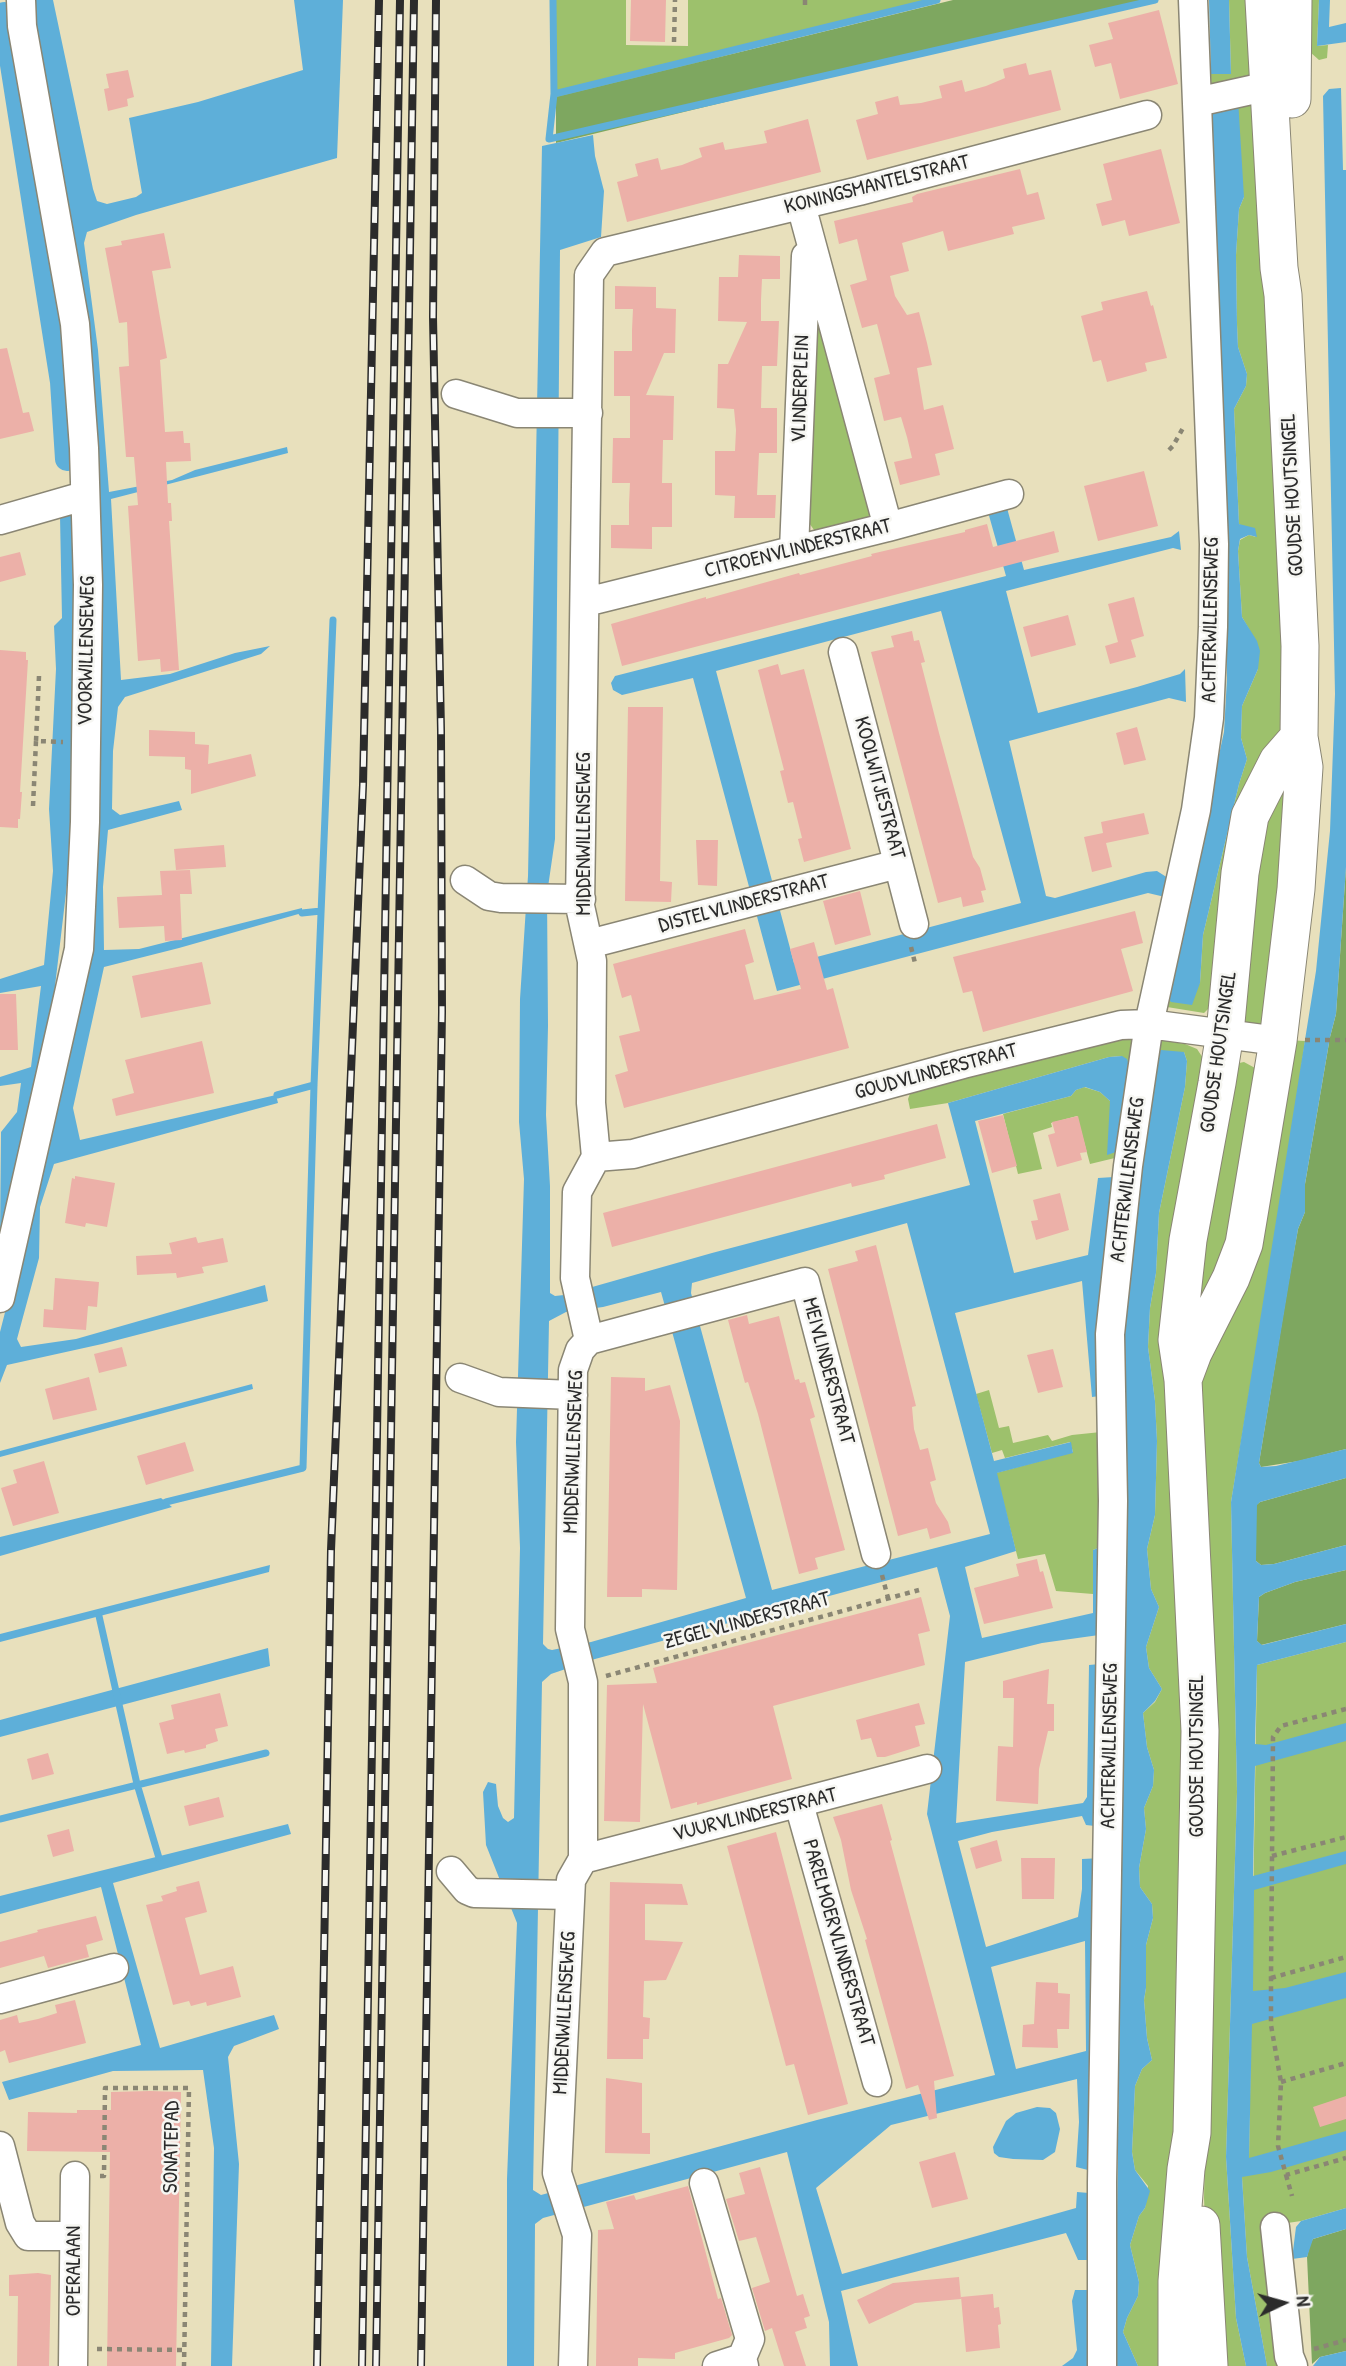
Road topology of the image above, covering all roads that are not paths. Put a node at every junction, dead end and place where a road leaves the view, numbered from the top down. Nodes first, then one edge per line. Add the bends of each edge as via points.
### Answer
1 (21, 0) edge
2 (1193, 0) edge
3 (1264, 0) edge
4 (1293, 0) edge
5 (1269, 86) junction
6 (1196, 102) junction
7 (1147, 115) dead end
8 (804, 217) junction
9 (605, 252) joint
10 (1283, 295) junction
11 (456, 394) dead end
12 (575, 414) junction
13 (1009, 494) dead end
14 (84, 496) junction
15 (0, 520) edge
16 (888, 527) junction
17 (794, 550) junction
18 (586, 602) junction
19 (843, 652) dead end
20 (1299, 737) junction
21 (898, 864) junction
22 (465, 880) dead end
23 (581, 899) junction
24 (914, 924) dead end
25 (589, 944) junction
26 (1149, 1024) junction
27 (1225, 1033) junction
28 (1278, 1041) junction
29 (596, 1157) junction
30 (0, 1298) edge
31 (586, 1327) junction
32 (460, 1378) dead end
33 (1183, 1380) junction
34 (562, 1395) junction
35 (876, 1554) dead end
36 (927, 1769) dead end
37 (799, 1804) junction
38 (583, 1859) junction
39 (451, 1871) dead end
40 (556, 1894) junction
41 (114, 1968) dead end
42 (0, 1999) edge
43 (877, 2082) dead end
44 (1192, 2133) junction
45 (0, 2146) edge
46 (75, 2176) road end
47 (704, 2183) dead end
48 (1275, 2227) dead end
49 (74, 2236) junction
50 (73, 2357) edge
51 (1291, 2361) edge
52 (734, 2363) edge
53 (573, 2366) edge
54 (1102, 2366) edge
55 (1177, 2366) edge
56 (1209, 2366) edge

1 - 14 street, VOORWILLENSEWEG via 75,324
2 - 6 street, ACHTERWILLENSEWEG
3 - 5 main road, GOUDSE HOUTSINGEL
4 - 10 main road, GOUDSE HOUTSINGEL via 1290,265
5 - 6 street
5 - 10 main road, GOUDSE HOUTSINGEL
6 - 26 street, ACHTERWILLENSEWEG via 1214,544 1210,692 1196,810
7 - 8 street, KONINGSMANTELSTRAAT
8 - 9 street, KONINGSMANTELSTRAAT
8 - 16 street, VLINDERPLEIN
8 - 17 street, VLINDERPLEIN
9 - 12 street, MIDDENWILLENSEWEG via 589,275
10 - 20 main road, GOUDSE HOUTSINGEL via 1300,646
11 - 12 street via 517,413
12 - 18 street, MIDDENWILLENSEWEG
13 - 16 street, CITROENVLINDERSTRAAT
14 - 15 street
14 - 30 street, VOORWILLENSEWEG via 88,666 79,949
16 - 17 street, CITROENVLINDERSTRAAT
17 - 18 street, CITROENVLINDERSTRAAT
18 - 23 street, MIDDENWILLENSEWEG
19 - 21 street, KOOLWITJESTRAAT
20 - 27 main road, GOUDSE HOUTSINGEL via 1278,761 1250,816
20 - 28 main road, GOUDSE HOUTSINGEL via 1304,767 1296,889
21 - 24 street, KOOLWITJESTRAAT
21 - 25 street, DISTELVLINDERSTRAAT
22 - 23 street via 489,896
23 - 25 street, MIDDENWILLENSEWEG
25 - 29 street, MIDDENWILLENSEWEG
26 - 27 street, GOUDVLINDERSTRAAT
26 - 29 street, GOUDVLINDERSTRAAT via 1121,1025 962,1064 633,1154
26 - 54 street, ACHTERWILLENSEWEG via 1110,1334 1114,1501
27 - 28 street, GOUDVLINDERSTRAAT
27 - 33 main road, GOUDSE HOUTSINGEL via 1188,1240 1177,1340
28 - 33 main road, GOUDSE HOUTSINGEL via 1244,1244
29 - 31 street via 577,1192 575,1278
31 - 34 street, MIDDENWILLENSEWEG
31 - 35 street, MEIVLINDERSTRAAT via 805,1282
32 - 34 street via 499,1392
33 - 44 main road, GOUDSE HOUTSINGEL via 1200,1731
34 - 38 street, MIDDENWILLENSEWEG via 570,1629 578,1664
36 - 37 street, VUURVLINDERSTRAAT
37 - 38 street, VUURVLINDERSTRAAT
37 - 43 street, PARELMOERVLINDERSTRAAT
38 - 40 street, MIDDENWILLENSEWEG
39 - 40 street via 474,1893
40 - 53 street, MIDDENWILLENSEWEG via 557,2173 577,2235
41 - 42 street
44 - 55 main road, GOUDSE HOUTSINGEL via 1177,2281
44 - 56 main road, GOUDSE HOUTSINGEL
45 - 49 street via 20,2223 28,2236
46 - 49 street, OPERALAAN
47 - 52 street via 750,2339
48 - 51 street
49 - 50 street, OPERALAAN

